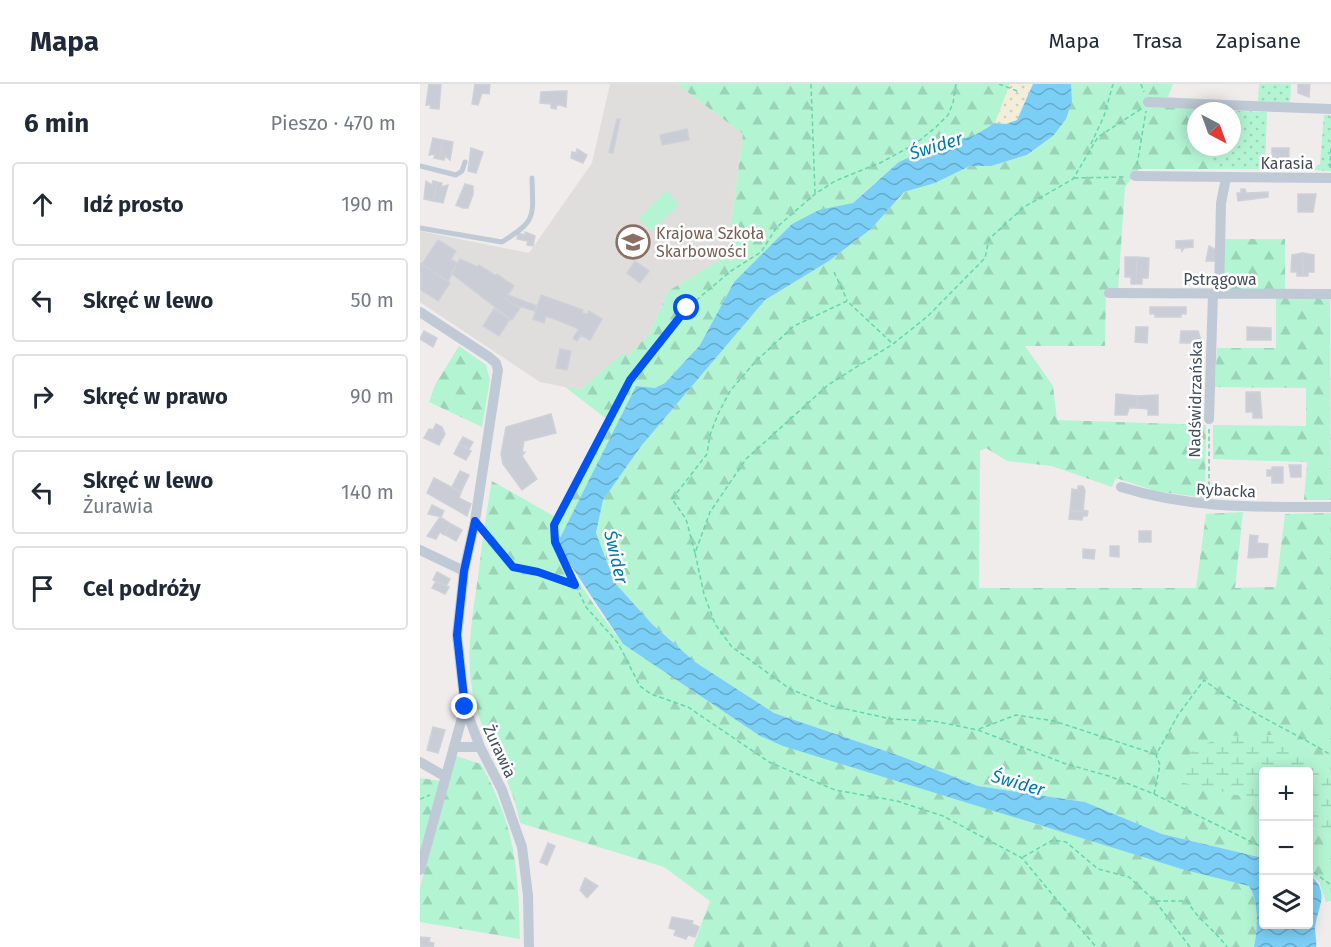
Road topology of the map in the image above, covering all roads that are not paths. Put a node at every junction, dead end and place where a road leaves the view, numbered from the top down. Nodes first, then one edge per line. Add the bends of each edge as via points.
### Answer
1 (1148, 102) road end
2 (1331, 109) edge
3 (465, 162) dead end
4 (420, 166) edge
5 (456, 175) junction
6 (1135, 177) road end
7 (532, 178) dead end
8 (1226, 178) junction
9 (1330, 178) edge
10 (460, 183) dead end
11 (420, 228) edge
12 (1109, 293) dead end
13 (1216, 294) junction
14 (1331, 294) edge
15 (420, 312) edge
16 (1209, 419) road end
17 (1122, 487) dead end
18 (1331, 507) edge
19 (420, 550) edge
20 (464, 571) junction
21 (465, 707) junction
22 (454, 747) junction
23 (480, 747) junction
24 (420, 762) edge
25 (446, 777) junction
26 (420, 870) edge
27 (529, 947) edge

1 - 2 street
3 - 5 lane
4 - 5 lane
5 - 10 lane
6 - 8 street, Karasia
7 - 11 lane via 533,210 528,225 502,242
8 - 9 street, Karasia
8 - 13 street, Nadświdrzańska
12 - 13 street, Pstrągowa
13 - 14 street, Pstrągowa
13 - 16 street, Nadświdrzańska
15 - 20 street, Żurawia via 496,363 497,383
17 - 18 street, Rybacka via 1155,498 1209,506
19 - 20 street
20 - 21 street, Żurawia via 457,635
21 - 22 street
21 - 23 street, Żurawia
22 - 23 street
22 - 25 street
23 - 27 street, Żurawia via 502,790 522,847
24 - 25 street
25 - 26 street

